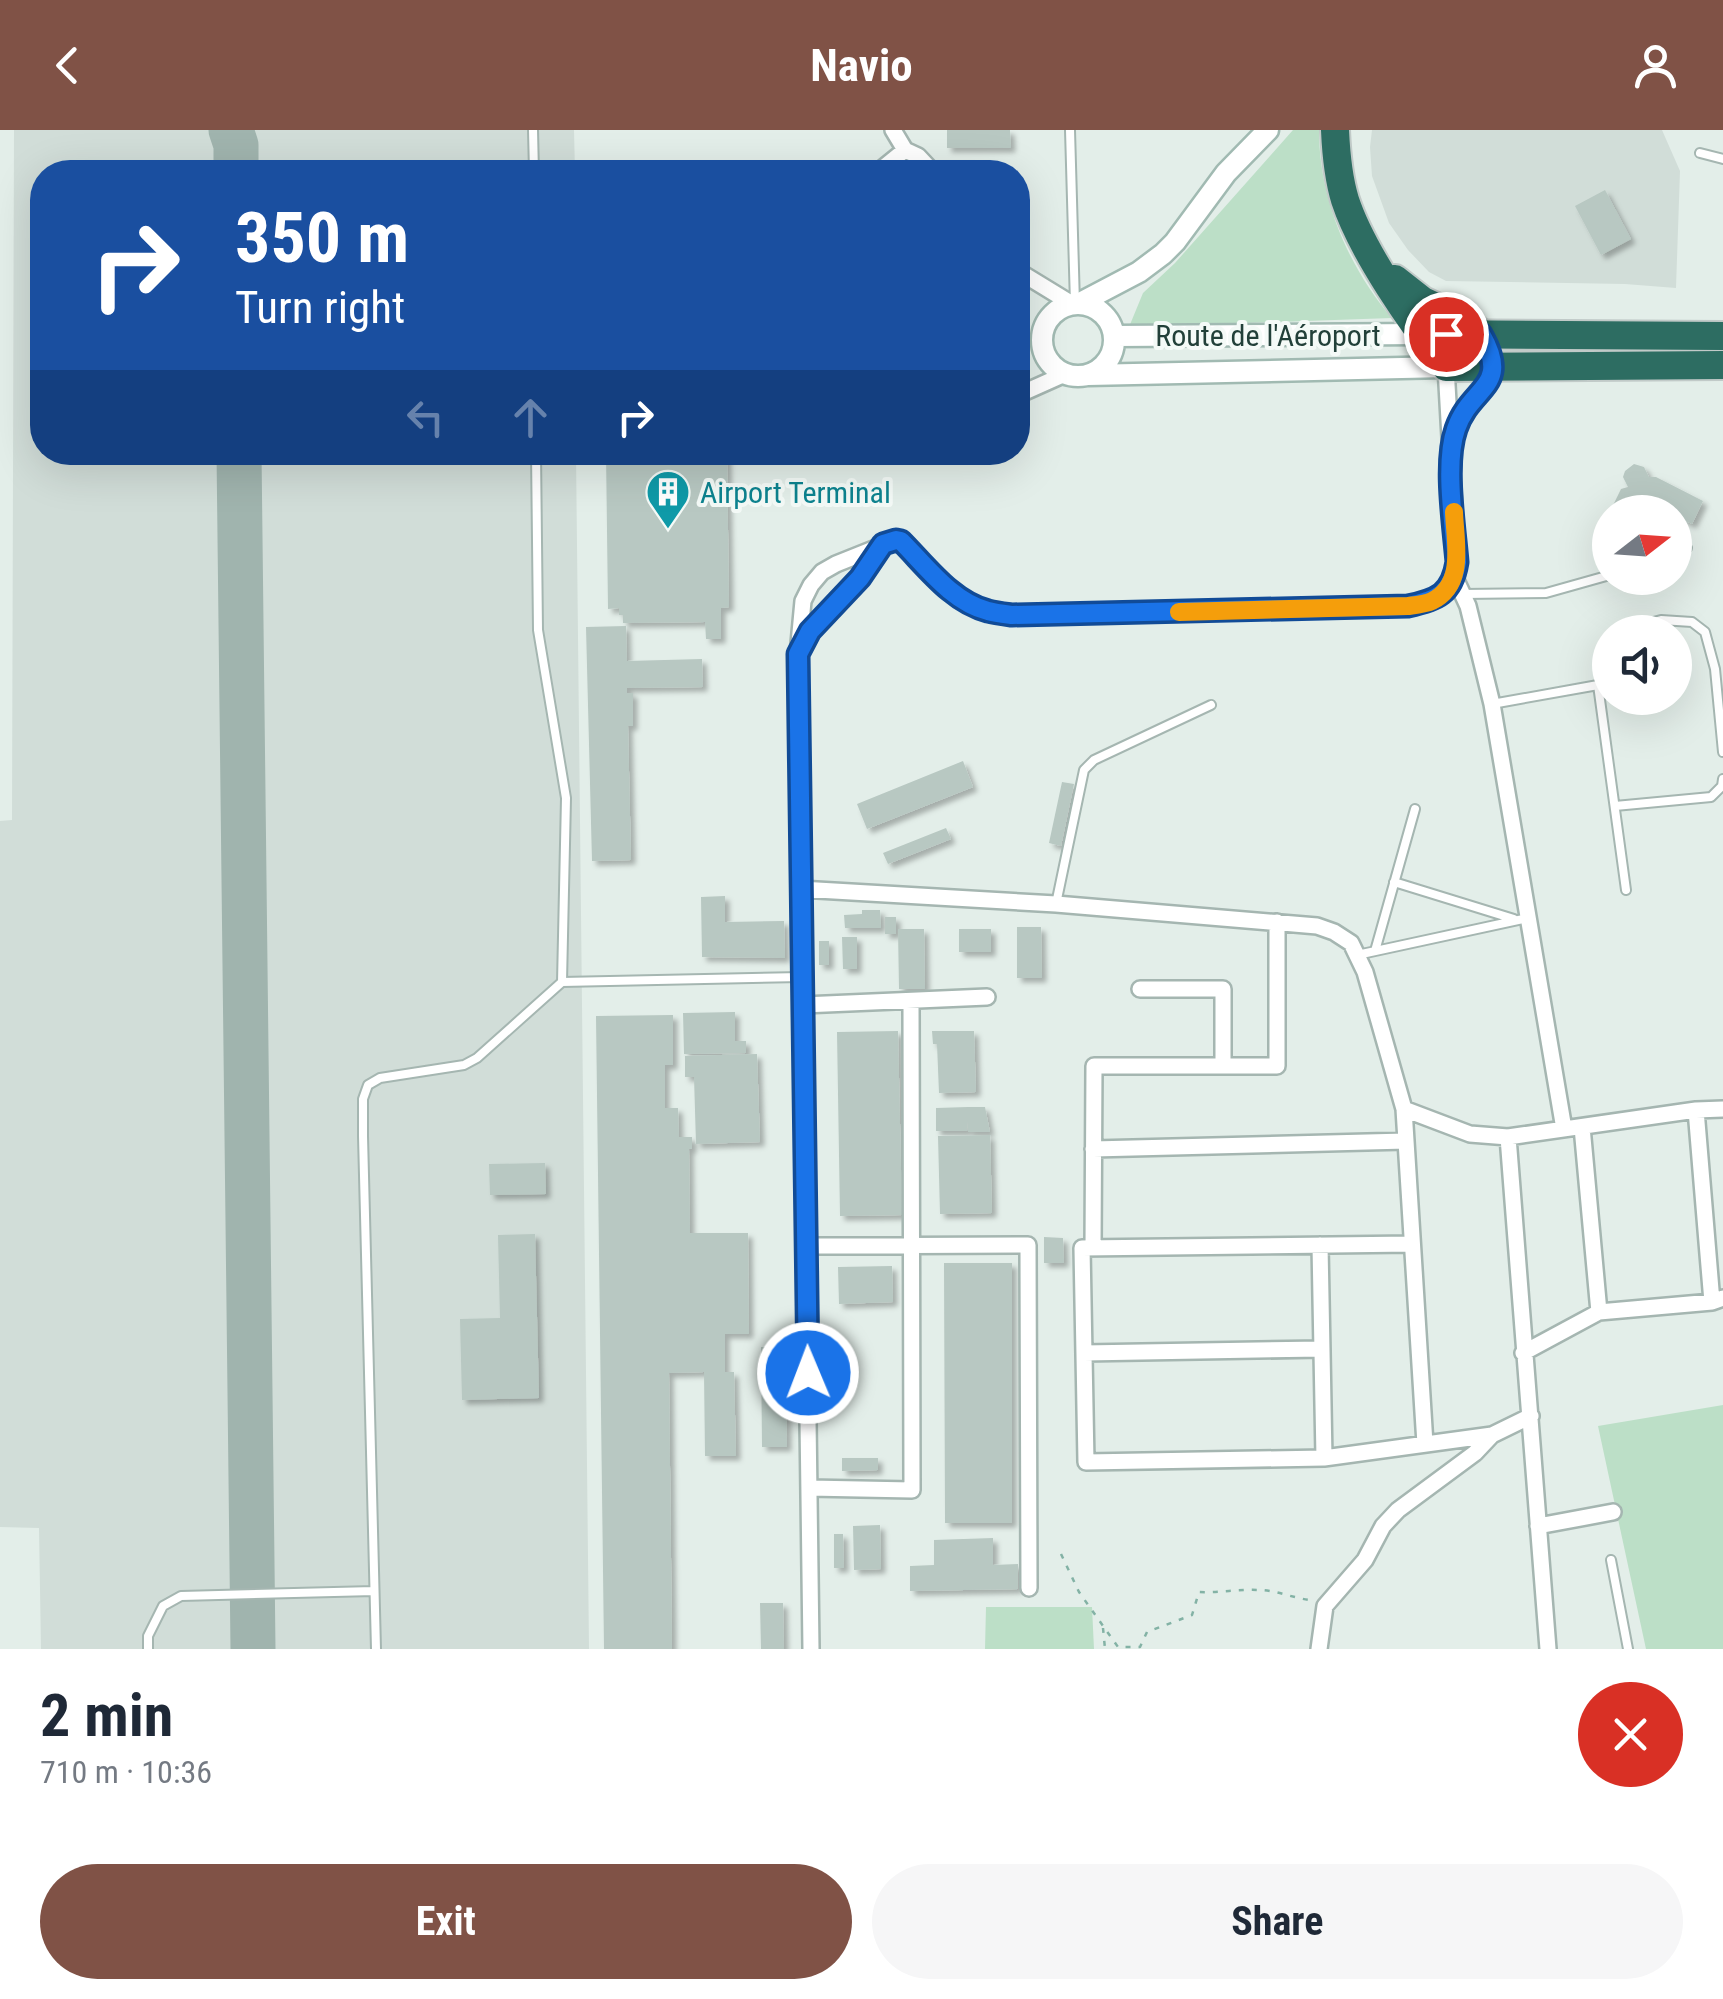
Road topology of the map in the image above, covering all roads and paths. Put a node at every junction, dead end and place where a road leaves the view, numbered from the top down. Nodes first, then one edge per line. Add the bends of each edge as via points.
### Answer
1 (533, 130) edge
2 (894, 130) edge
3 (1070, 130) edge
4 (1268, 130) edge
5 (1335, 130) edge
6 (905, 150) junction
7 (1700, 153) dead end
8 (1723, 159) edge
9 (534, 160) edge
10 (893, 160) edge
11 (922, 160) edge
12 (1375, 263) junction
13 (1030, 279) edge
14 (1076, 304) junction
15 (1422, 334) junction
16 (1481, 334) junction
17 (1114, 336) junction
18 (1723, 336) edge
19 (1723, 365) edge
20 (1446, 366) junction
21 (1495, 366) junction
22 (1064, 374) junction
23 (1088, 375) junction
24 (1030, 390) edge
25 (1450, 450) junction
26 (536, 465) edge
27 (883, 544) junction
28 (1454, 578) junction
29 (1592, 580) edge
30 (1462, 594) junction
31 (1692, 622) edge
32 (798, 654) junction
33 (1592, 686) edge
34 (1211, 704) dead end
35 (1492, 704) junction
36 (1602, 715) edge
37 (1723, 752) edge
38 (1723, 779) edge
39 (1615, 806) junction
40 (1415, 809) dead end
41 (1394, 882) junction
42 (800, 889) junction
43 (1626, 890) dead end
44 (1056, 904) junction
45 (1523, 919) junction
46 (1277, 922) junction
47 (1375, 951) junction
48 (1357, 955) junction
49 (802, 977) junction
50 (562, 982) junction
51 (1140, 989) dead end
52 (987, 996) dead end
53 (911, 1000) junction
54 (803, 1005) junction
55 (1224, 1066) junction
56 (1404, 1109) junction
57 (1696, 1110) junction
58 (1723, 1110) edge
59 (1582, 1126) junction
60 (1564, 1129) junction
61 (1508, 1137) junction
62 (1406, 1141) junction
63 (1093, 1149) junction
64 (1412, 1244) junction
65 (1320, 1245) junction
66 (806, 1246) junction
67 (912, 1246) junction
68 (1093, 1248) junction
69 (1719, 1303) edge
70 (1599, 1312) junction
71 (1322, 1349) junction
72 (1084, 1352) junction
73 (1524, 1353) junction
74 (1531, 1416) junction
75 (1492, 1435) junction
76 (1425, 1444) junction
77 (1324, 1458) junction
78 (810, 1488) junction
79 (1613, 1512) dead end
80 (1538, 1526) junction
81 (1061, 1554) dead end
82 (1611, 1560) dead end
83 (1029, 1588) dead end
84 (374, 1591) junction
85 (1325, 1606) junction
86 (1103, 1627) junction
87 (148, 1649) edge
88 (376, 1649) edge
89 (811, 1649) edge
90 (1105, 1649) edge
91 (1320, 1649) edge
92 (1548, 1649) edge
93 (1628, 1649) edge

1 - 9 lane
2 - 6 street
3 - 14 lane
4 - 14 street via 1164,254
5 - 12 highway via 1344,196
6 - 10 street
6 - 11 street
7 - 8 lane
12 - 15 highway
12 - 16 highway
13 - 14 street
14 - 17 street via 1099,310
14 - 22 street via 1051,315 1041,338 1047,360
15 - 16 highway
15 - 17 street, Route de l'Aéroport
15 - 20 highway
16 - 18 highway
16 - 21 highway
17 - 23 street via 1108,360
19 - 21 highway
20 - 21 highway
20 - 23 street
20 - 25 street
21 - 25 street via 1465,410
22 - 23 street
22 - 24 street
25 - 28 street
26 - 50 lane via 538,630 566,798
27 - 28 street via 901,541 966,602 1012,615 1408,606 1432,601
27 - 32 street
27 - 32 street via 822,572 803,601
28 - 30 street
29 - 30 lane via 1546,593
30 - 35 street
31 - 37 lane via 1706,632 1715,669
32 - 42 street
33 - 35 lane
34 - 44 lane via 1084,770
35 - 45 street
36 - 39 lane
38 - 39 lane via 1711,797
39 - 43 lane
40 - 41 lane
41 - 45 lane
41 - 47 lane
42 - 44 street
42 - 49 street
44 - 46 street
45 - 47 lane
45 - 60 street
46 - 48 street via 1334,932
46 - 55 street via 1278,1066
47 - 48 lane
48 - 56 street
49 - 50 lane
49 - 54 street
50 - 84 lane via 477,1058 380,1078 363,1099
51 - 55 street via 1223,988
52 - 53 street
53 - 54 street
53 - 67 street
54 - 66 street
55 - 63 street via 1094,1066
56 - 61 street via 1470,1134
56 - 62 street
57 - 58 street
57 - 59 street
57 - 69 street
59 - 60 street
59 - 70 street
60 - 61 street
61 - 73 street
62 - 63 street
62 - 64 street
63 - 68 street
64 - 65 street
64 - 76 street
65 - 68 street
65 - 71 street
66 - 67 street
66 - 78 street
67 - 78 street via 912,1490
67 - 83 street via 1028,1246
68 - 72 street via 1082,1248
69 - 70 street
70 - 73 street
71 - 72 street
71 - 77 street
72 - 77 street via 1086,1462
73 - 74 street
74 - 75 street
74 - 80 street
75 - 76 street
75 - 85 street via 1398,1510
76 - 77 street
78 - 89 street
79 - 80 street
80 - 92 street
81 - 86 path
82 - 93 lane
84 - 87 lane via 181,1596 163,1606
84 - 88 lane
85 - 86 path via 1262,1590 1199,1592 1192,1615 1146,1632 1140,1648 1118,1646
85 - 91 street
86 - 90 path

